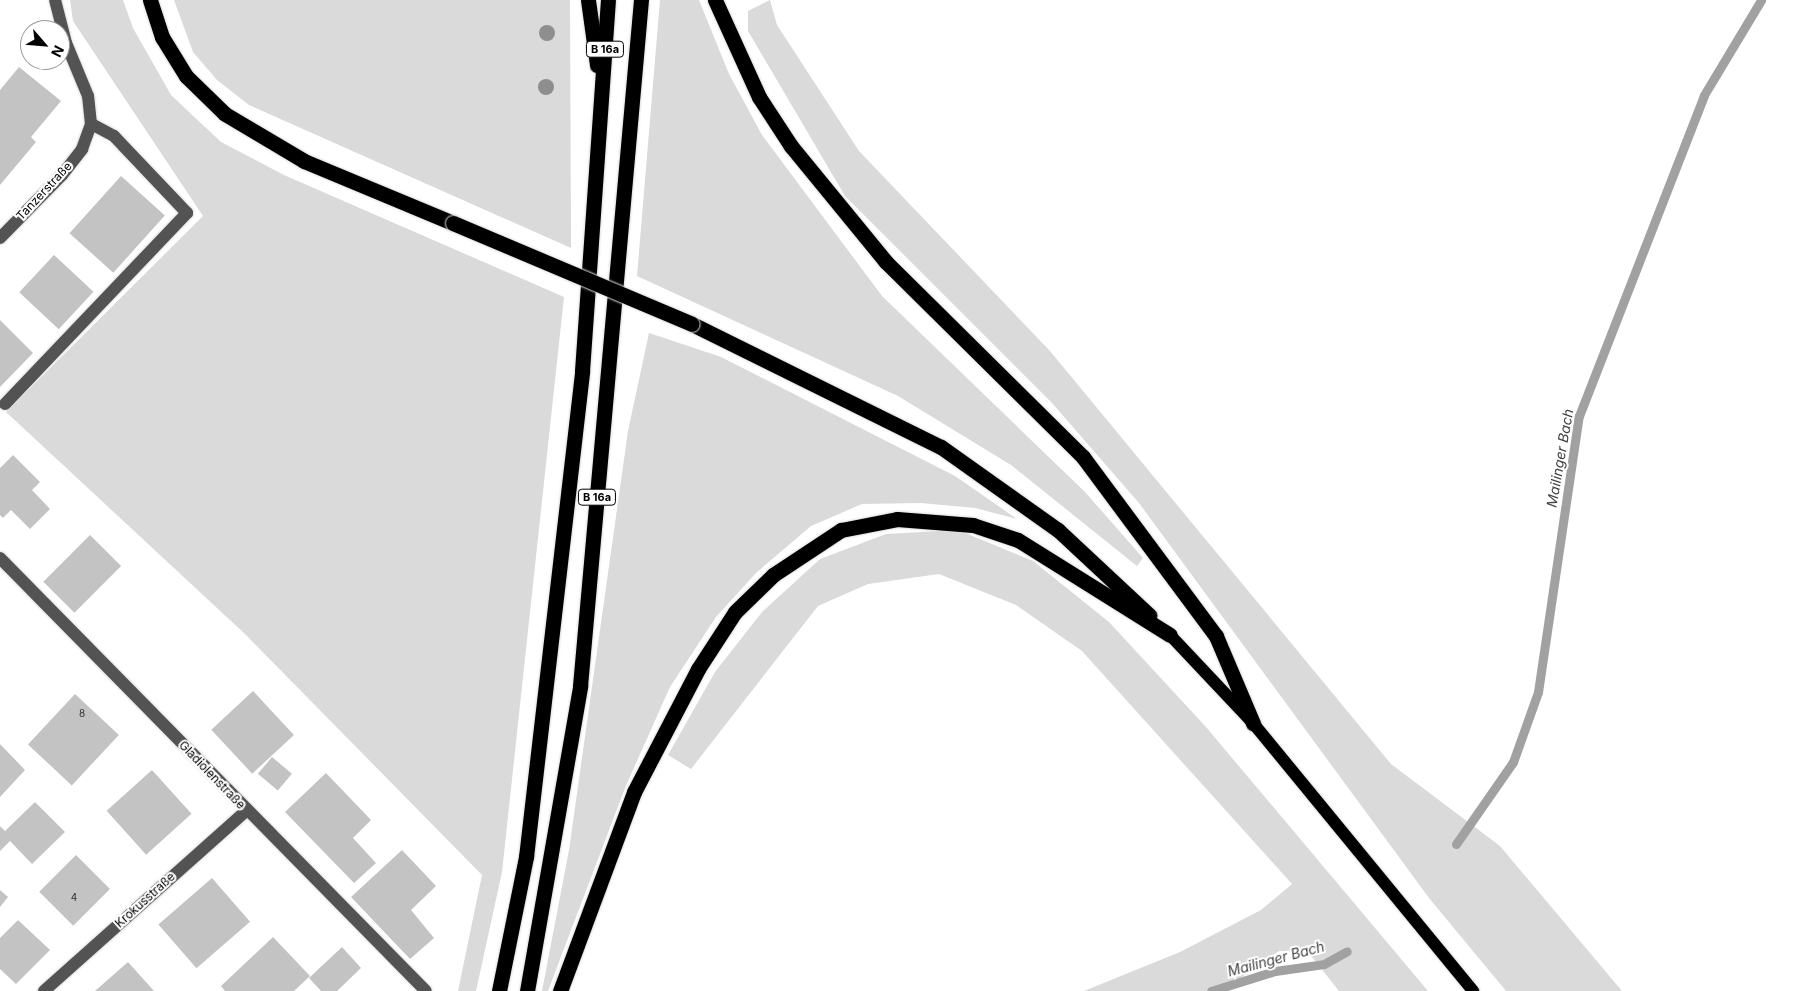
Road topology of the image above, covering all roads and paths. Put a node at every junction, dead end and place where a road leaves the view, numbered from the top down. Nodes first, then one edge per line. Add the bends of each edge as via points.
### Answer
1 (55, 0) edge
2 (150, 0) edge
3 (588, 0) edge
4 (608, 0) edge
5 (641, 0) edge
6 (714, 0) edge
7 (601, 97) junction
8 (91, 124) junction
9 (0, 238) edge
10 (5, 404) dead end
11 (0, 558) edge
12 (1170, 635) junction
13 (1253, 724) junction
14 (247, 810) junction
15 (44, 991) edge
16 (426, 991) edge
17 (499, 991) edge
18 (526, 991) edge
19 (560, 991) edge
20 (1473, 991) edge

1 - 8 street, Tanzerstraße via 66,43 88,96
2 - 12 highway, bridge via 162,37 186,76 225,114 304,161 692,324 941,447 1058,530
3 - 7 highway
4 - 7 highway, B 16a
5 - 18 highway, B 16a via 580,686
6 - 13 highway via 759,97 791,146 885,261 1083,458 1216,636
7 - 17 highway, B 16a via 582,371 547,684 526,857
8 - 9 street, Tanzerstraße via 82,149 62,175
8 - 10 street via 114,136 187,213
11 - 14 street, Gladiolenstraße
12 - 13 main road
12 - 19 highway via 1018,540 973,524 897,519 841,530 772,575 735,612 698,669 634,792
13 - 20 main road
14 - 15 street, Krokusstraße
14 - 16 street, Gladiolenstraße

